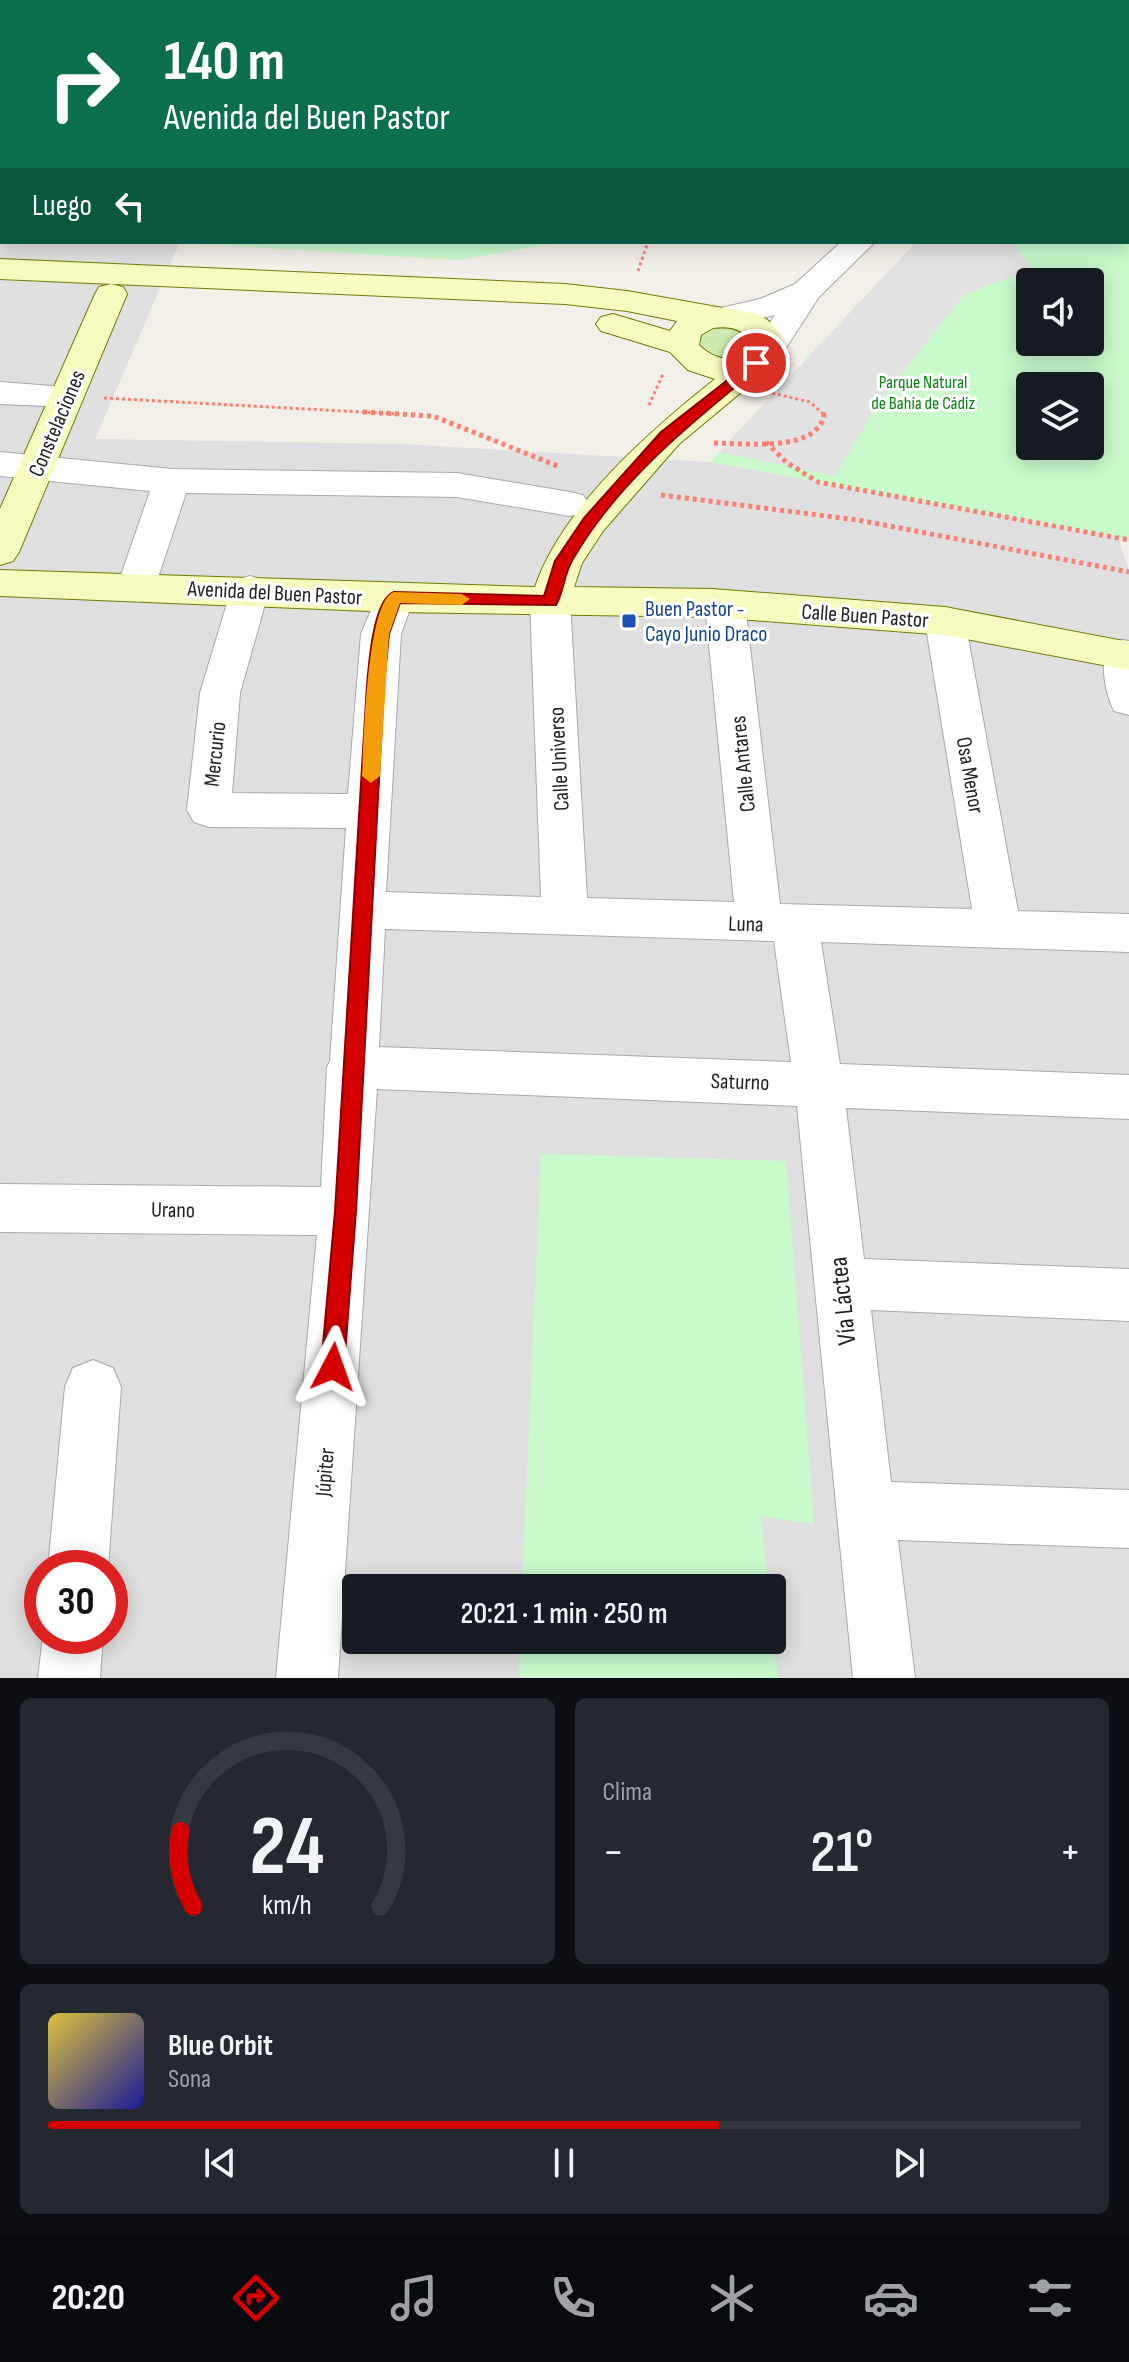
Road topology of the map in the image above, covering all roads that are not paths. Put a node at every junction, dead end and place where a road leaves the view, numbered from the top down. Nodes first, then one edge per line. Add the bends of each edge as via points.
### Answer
1 (857, 244) edge
2 (0, 269) edge
3 (0, 289) edge
4 (807, 291) junction
5 (111, 294) junction
6 (717, 318) junction
7 (684, 351) junction
8 (761, 358) junction
9 (0, 393) edge
10 (67, 396) junction
11 (656, 423) junction
12 (0, 464) edge
13 (37, 467) junction
14 (172, 481) junction
15 (590, 495) junction
16 (0, 552) edge
17 (0, 583) edge
18 (136, 587) junction
19 (250, 590) junction
20 (394, 598) junction
21 (550, 601) junction
22 (725, 604) junction
23 (945, 621) junction
24 (1126, 655) edge
25 (1129, 699) edge
26 (369, 811) junction
27 (362, 910) junction
28 (565, 917) junction
29 (777, 924) junction
30 (998, 929) junction
31 (1129, 933) edge
32 (351, 1067) junction
33 (819, 1084) junction
34 (1129, 1097) edge
35 (0, 1208) edge
36 (345, 1211) junction
37 (840, 1283) junction
38 (1129, 1295) edge
39 (93, 1387) dead end
40 (866, 1510) junction
41 (1129, 1519) edge
42 (79, 1550) edge
43 (71, 1654) edge
44 (69, 1678) edge
45 (307, 1678) edge
46 (884, 1678) edge

1 - 4 street
2 - 6 street via 565,294
3 - 5 street
4 - 6 street via 771,306
4 - 8 street
5 - 7 street via 568,315 635,330
5 - 10 street, Constelaciones
6 - 7 street via 687,328
6 - 8 street via 738,319 759,329 766,337
7 - 8 street via 707,367 720,369
7 - 11 street via 685,398
8 - 11 street
9 - 10 street
10 - 13 street, Constelaciones
11 - 15 street
12 - 13 street
13 - 14 street
13 - 16 street, Constelaciones
14 - 15 street via 457,485
14 - 18 street
15 - 21 street
17 - 18 street, Avenida del Buen Pastor
18 - 19 street, Avenida del Buen Pastor
19 - 20 street, Avenida del Buen Pastor
19 - 26 street, Mercurio via 220,693 209,810
20 - 21 street, Avenida del Buen Pastor
20 - 26 street, Júpiter via 381,634
21 - 22 street, Calle Buen Pastor
21 - 28 street, Calle Universo
22 - 23 street, Calle Buen Pastor
22 - 29 street, Calle Antares
23 - 24 street, Calle Buen Pastor
23 - 30 street, Osa Menor
24 - 25 street
26 - 27 street, Júpiter
27 - 28 street, Luna
27 - 32 street, Júpiter
28 - 29 street, Luna
29 - 30 street, Luna
29 - 33 street, Vía Láctea
30 - 31 street, Luna
32 - 33 street, Saturno
32 - 36 street, Júpiter
33 - 34 street, Saturno
33 - 37 street, Vía Láctea
35 - 36 street, Urano
36 - 45 street, Júpiter
37 - 38 street
37 - 40 street, Vía Láctea
39 - 42 street
40 - 41 street
40 - 46 street, Vía Láctea
43 - 44 street

